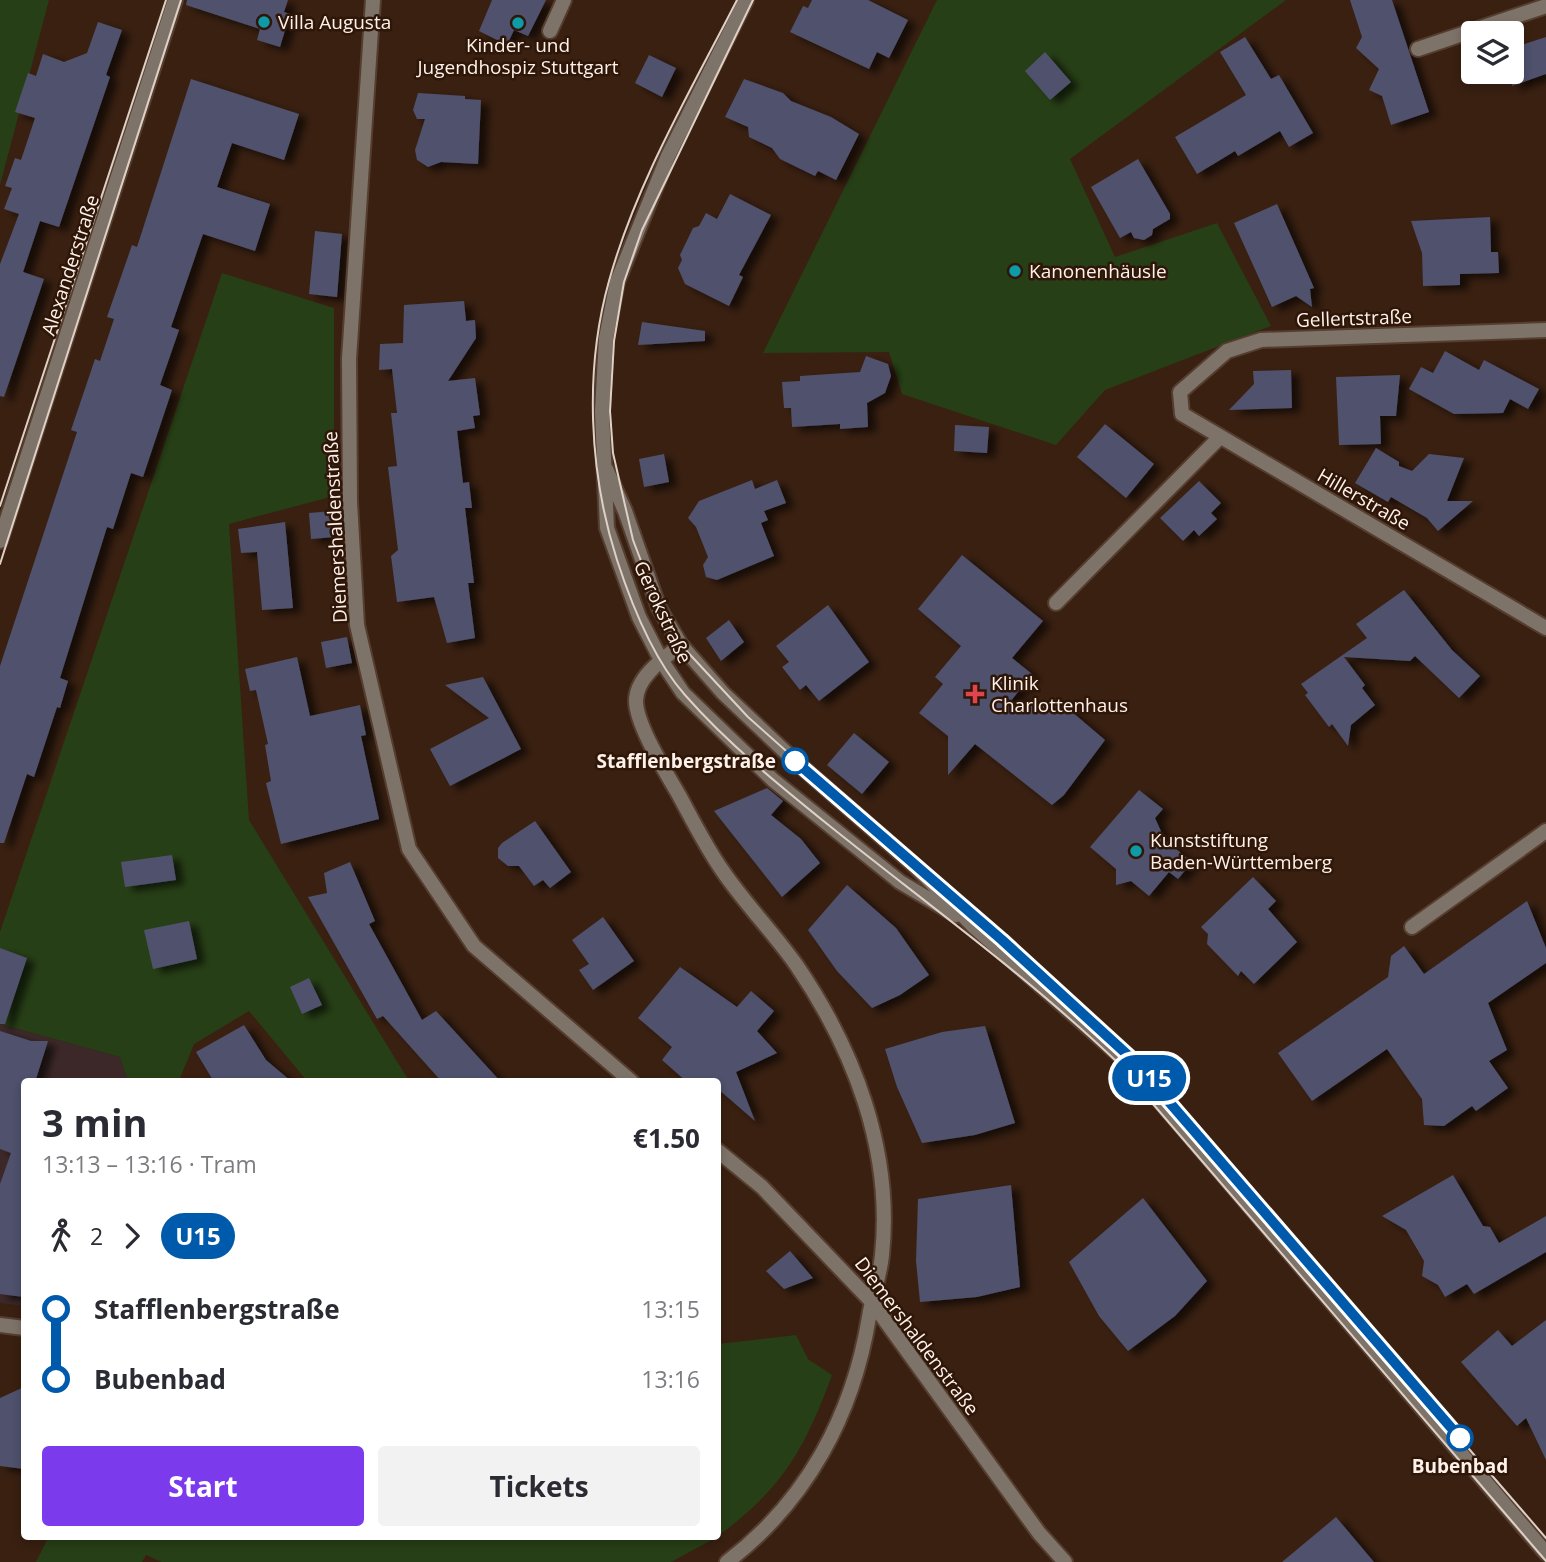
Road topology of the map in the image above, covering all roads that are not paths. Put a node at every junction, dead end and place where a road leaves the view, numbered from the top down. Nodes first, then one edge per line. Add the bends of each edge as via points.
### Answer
1 (175, 0) edge
2 (373, 0) edge
3 (564, 0) edge
4 (746, 0) edge
5 (1546, 6) edge
6 (550, 31) dead end
7 (1418, 49) dead end
8 (1546, 330) edge
9 (1180, 392) joint
10 (1220, 438) junction
11 (606, 469) junction
12 (0, 541) edge
13 (1056, 603) dead end
14 (1546, 628) edge
15 (681, 645) junction
16 (661, 660) junction
17 (1546, 831) edge
18 (972, 925) junction
19 (1412, 927) dead end
20 (627, 1078) edge
21 (721, 1153) edge
22 (871, 1301) junction
23 (0, 1325) edge
24 (21, 1328) edge
25 (1546, 1553) edge
26 (727, 1562) edge
27 (1065, 1562) edge

1 - 12 street, Alexanderstraße
2 - 20 street, Diemershaldenstraße via 349,359 350,502 357,625 409,849 474,946
3 - 6 street
4 - 11 street, Gerokstraße via 668,156 617,282 606,338 602,412
5 - 7 street
8 - 9 street, Gellertstraße via 1261,340 1227,351
9 - 10 street, Hillerstraße via 1182,414
10 - 13 street
10 - 14 street, Hillerstraße
11 - 15 street, Gerokstraße via 659,608
11 - 16 street, Gerokstraße via 607,528 622,576
15 - 16 street
15 - 18 street, Gerokstraße via 748,717 914,865
16 - 18 street, Gerokstraße via 682,692 773,780 900,882
16 - 22 street via 639,686 636,702 642,722 722,870 814,992 863,1092 881,1190 882,1253
17 - 19 street
18 - 25 street, Gerokstraße via 1101,1036 1148,1085
21 - 22 street, Diemershaldenstraße via 762,1187
22 - 26 street via 854,1378 815,1469 783,1513
22 - 27 street, Diemershaldenstraße
23 - 24 street

